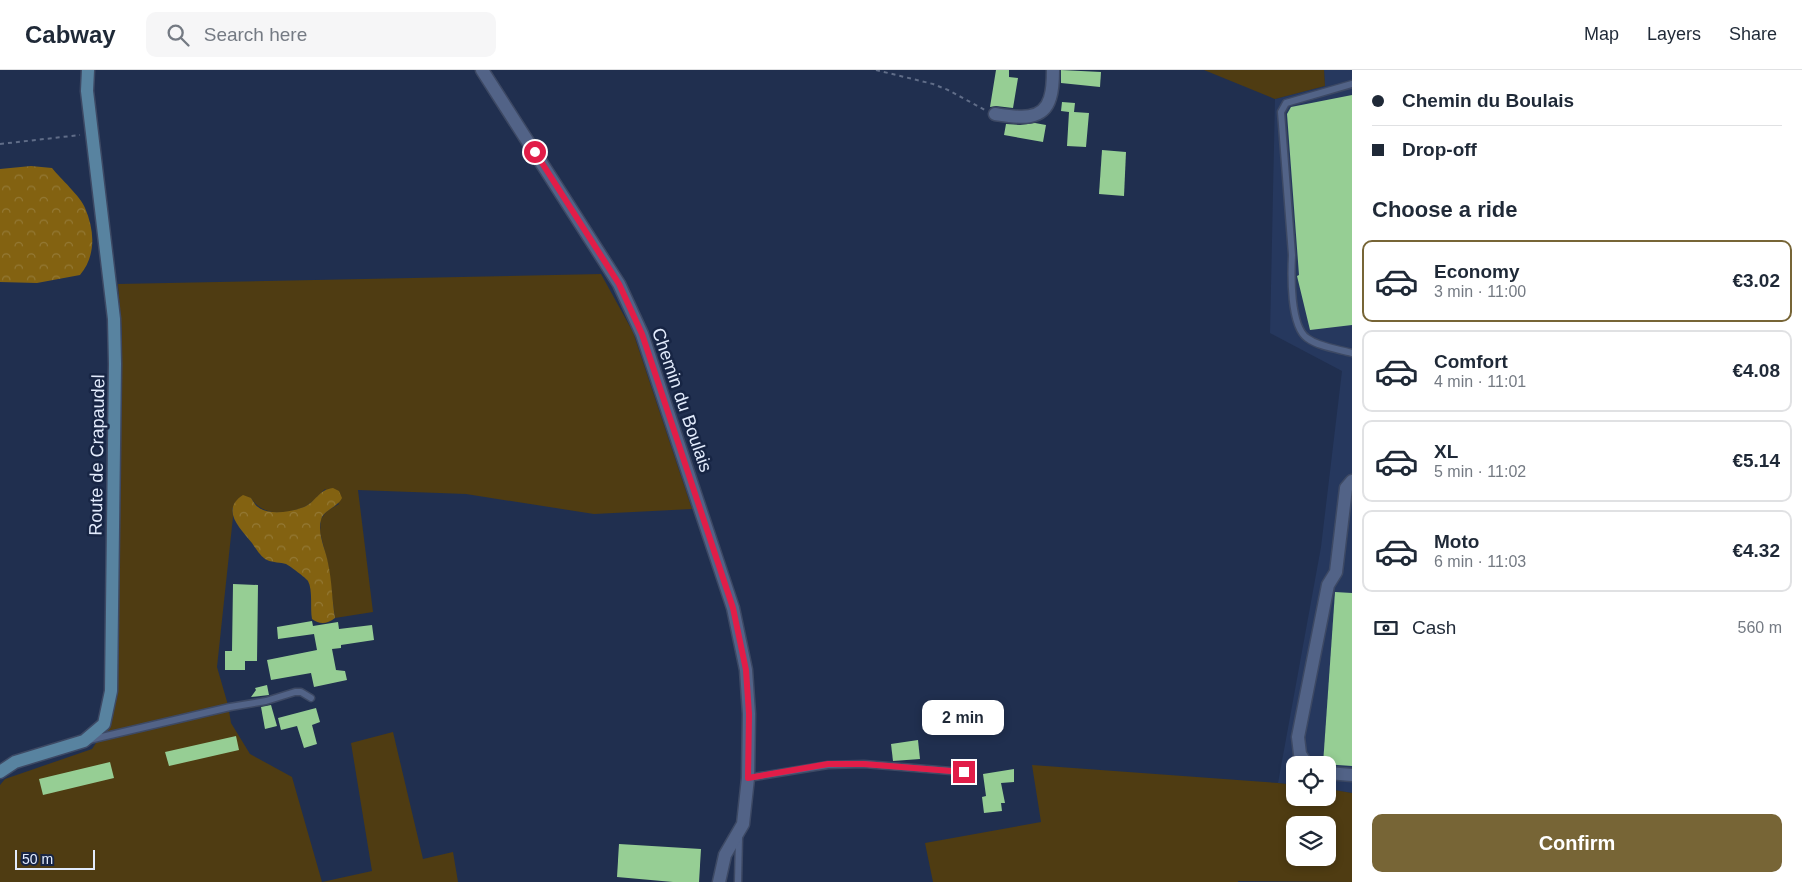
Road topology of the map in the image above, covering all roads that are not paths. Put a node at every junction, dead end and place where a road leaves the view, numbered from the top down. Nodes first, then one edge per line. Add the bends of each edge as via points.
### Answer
1 (88, 70) edge
2 (482, 70) edge
3 (1053, 70) edge
4 (1352, 84) edge
5 (995, 114) road end
6 (1352, 353) edge
7 (1352, 481) edge
8 (311, 698) dead end
9 (84, 741) junction
10 (1301, 756) edge
11 (0, 772) edge
12 (964, 772) dead end
13 (1336, 774) edge
14 (1352, 775) edge
15 (748, 778) junction
16 (743, 824) junction
17 (719, 882) edge
18 (738, 882) edge

1 - 9 street, Route de Crapaudel via 87,91 114,319 115,364 111,691 104,724
2 - 15 street, Chemin du Boulais via 619,284 642,334 733,608 746,670
3 - 5 street via 1051,97 1046,108 1028,117
4 - 6 lane via 1286,103 1281,112 1297,323 1306,338
7 - 10 street via 1346,488 1336,572 1328,585 1298,737
8 - 9 lane via 295,692
9 - 11 street, Route de Crapaudel via 15,762
12 - 15 lane via 828,764
13 - 14 street
15 - 16 street, Chemin du Boulais
16 - 17 street via 725,855
16 - 18 lane via 738,845

